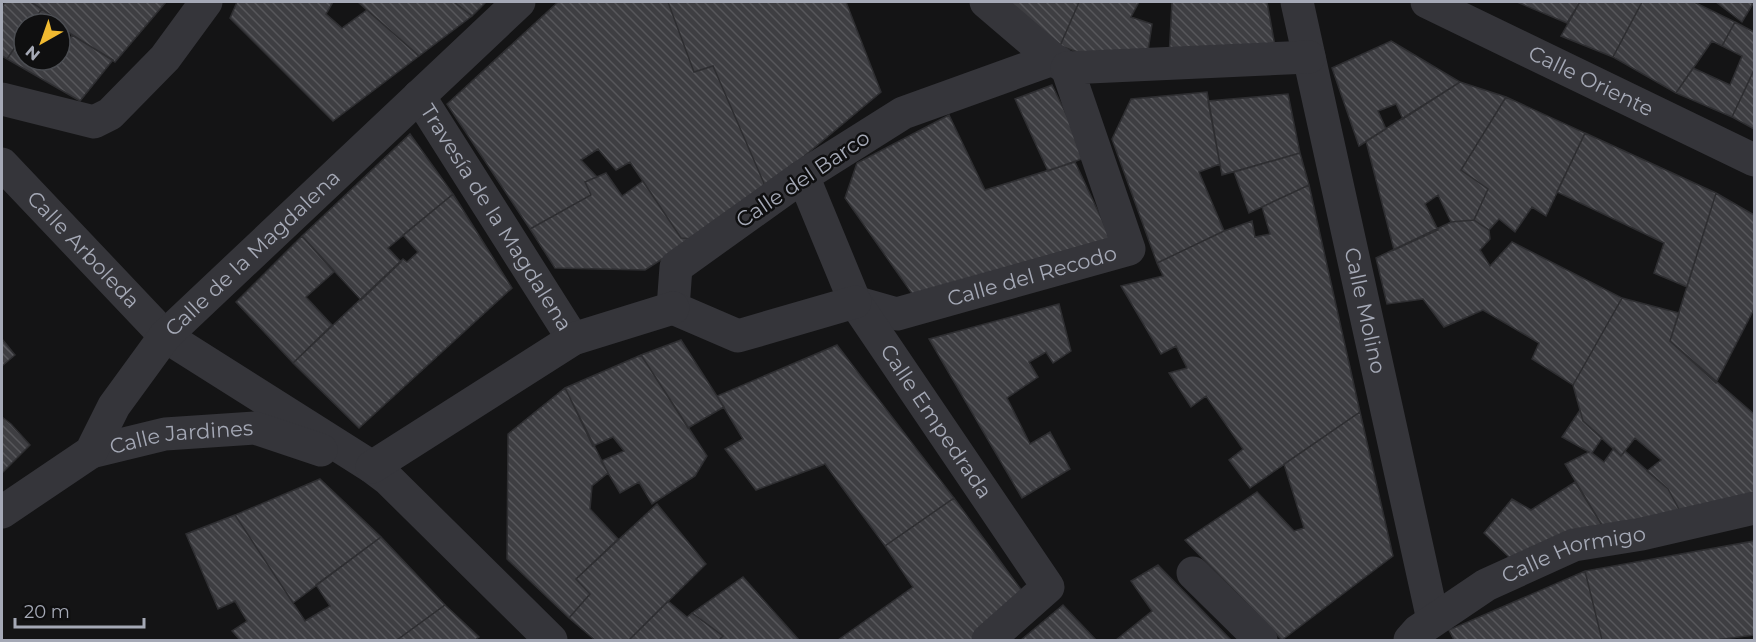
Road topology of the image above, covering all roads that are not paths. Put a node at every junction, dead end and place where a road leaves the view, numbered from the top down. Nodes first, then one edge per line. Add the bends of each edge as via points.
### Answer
1 (206, 2) edge
2 (519, 2) edge
3 (986, 2) edge
4 (1297, 2) edge
5 (1427, 2) edge
6 (1309, 57) junction
7 (1060, 63) junction
8 (419, 96) junction
9 (2, 99) edge
10 (1755, 160) edge
11 (2, 164) edge
12 (803, 176) junction
13 (855, 302) junction
14 (673, 308) junction
15 (165, 336) junction
16 (573, 339) junction
17 (91, 452) junction
18 (372, 467) junction
19 (1755, 508) edge
20 (2, 512) edge
21 (1193, 573) dead end
22 (1422, 631) edge
23 (550, 640) edge
24 (988, 640) edge
25 (1261, 640) edge

1 - 9 street via 165,58 110,114 94,122
2 - 8 street, Calle de la Magdalena
3 - 7 street
4 - 6 street, Calle Molino
5 - 10 street, Calle Oriente
6 - 7 street, Calle del Barco
6 - 22 street, Calle Molino
7 - 12 street, Calle del Barco via 903,113
7 - 13 street, Calle del Recodo via 1129,249 897,314
8 - 15 street, Calle de la Magdalena
8 - 16 street, Travesía de la Magdalena
11 - 15 street, Calle Arboleda
12 - 13 street, Calle Empedrada
12 - 14 street, Calle del Barco via 676,267
13 - 14 street via 738,336
13 - 24 street, Calle Empedrada via 1048,587
14 - 16 street
15 - 17 street, Calle de la Magdalena via 114,406
15 - 18 street, Calle Jardines
16 - 18 street
17 - 18 street, Calle Jardines via 165,434 255,428
17 - 20 street, Calle de la Magdalena
18 - 23 street, Calle Jardines
19 - 22 street, Calle Hormigo via 1574,545 1486,585
21 - 25 street

